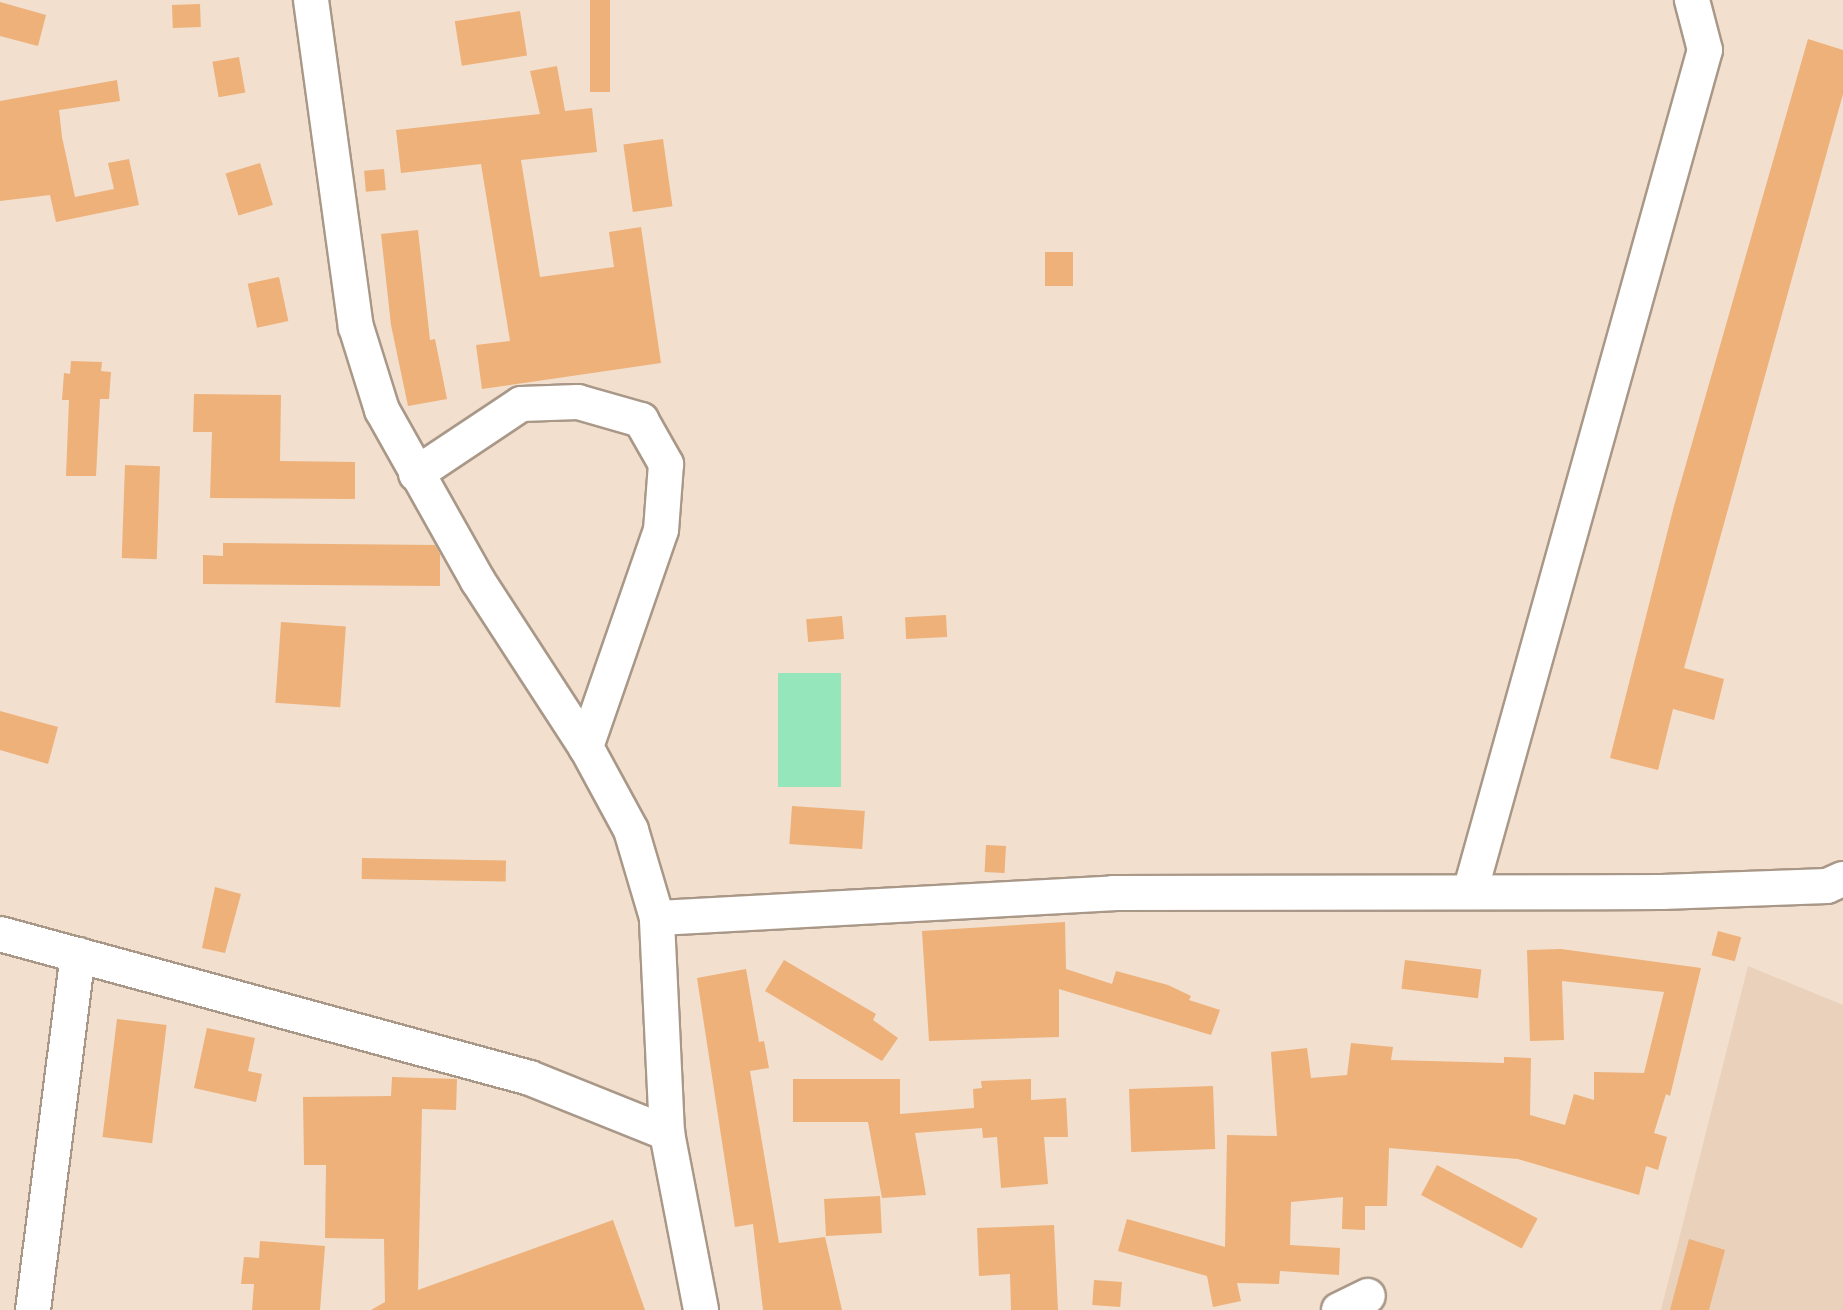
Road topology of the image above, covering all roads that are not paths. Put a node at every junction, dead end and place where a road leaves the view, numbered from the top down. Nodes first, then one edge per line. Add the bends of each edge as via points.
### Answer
1 (311, 0) edge
2 (1692, 0) edge
3 (416, 474) junction
4 (586, 747) junction
5 (1843, 879) edge
6 (1470, 892) junction
7 (657, 918) junction
8 (0, 934) edge
9 (78, 955) junction
10 (667, 1133) junction
11 (33, 1310) edge
12 (701, 1310) edge

1 - 3 street via 356,327 382,410
2 - 6 street via 1705,50
3 - 4 street
3 - 4 street via 521,404 578,402 641,420 666,464 661,530
4 - 7 street via 631,830
5 - 6 street via 1812,887
6 - 7 street via 1113,893
7 - 10 street
8 - 9 street
9 - 10 street via 530,1078
9 - 11 street
10 - 12 street

